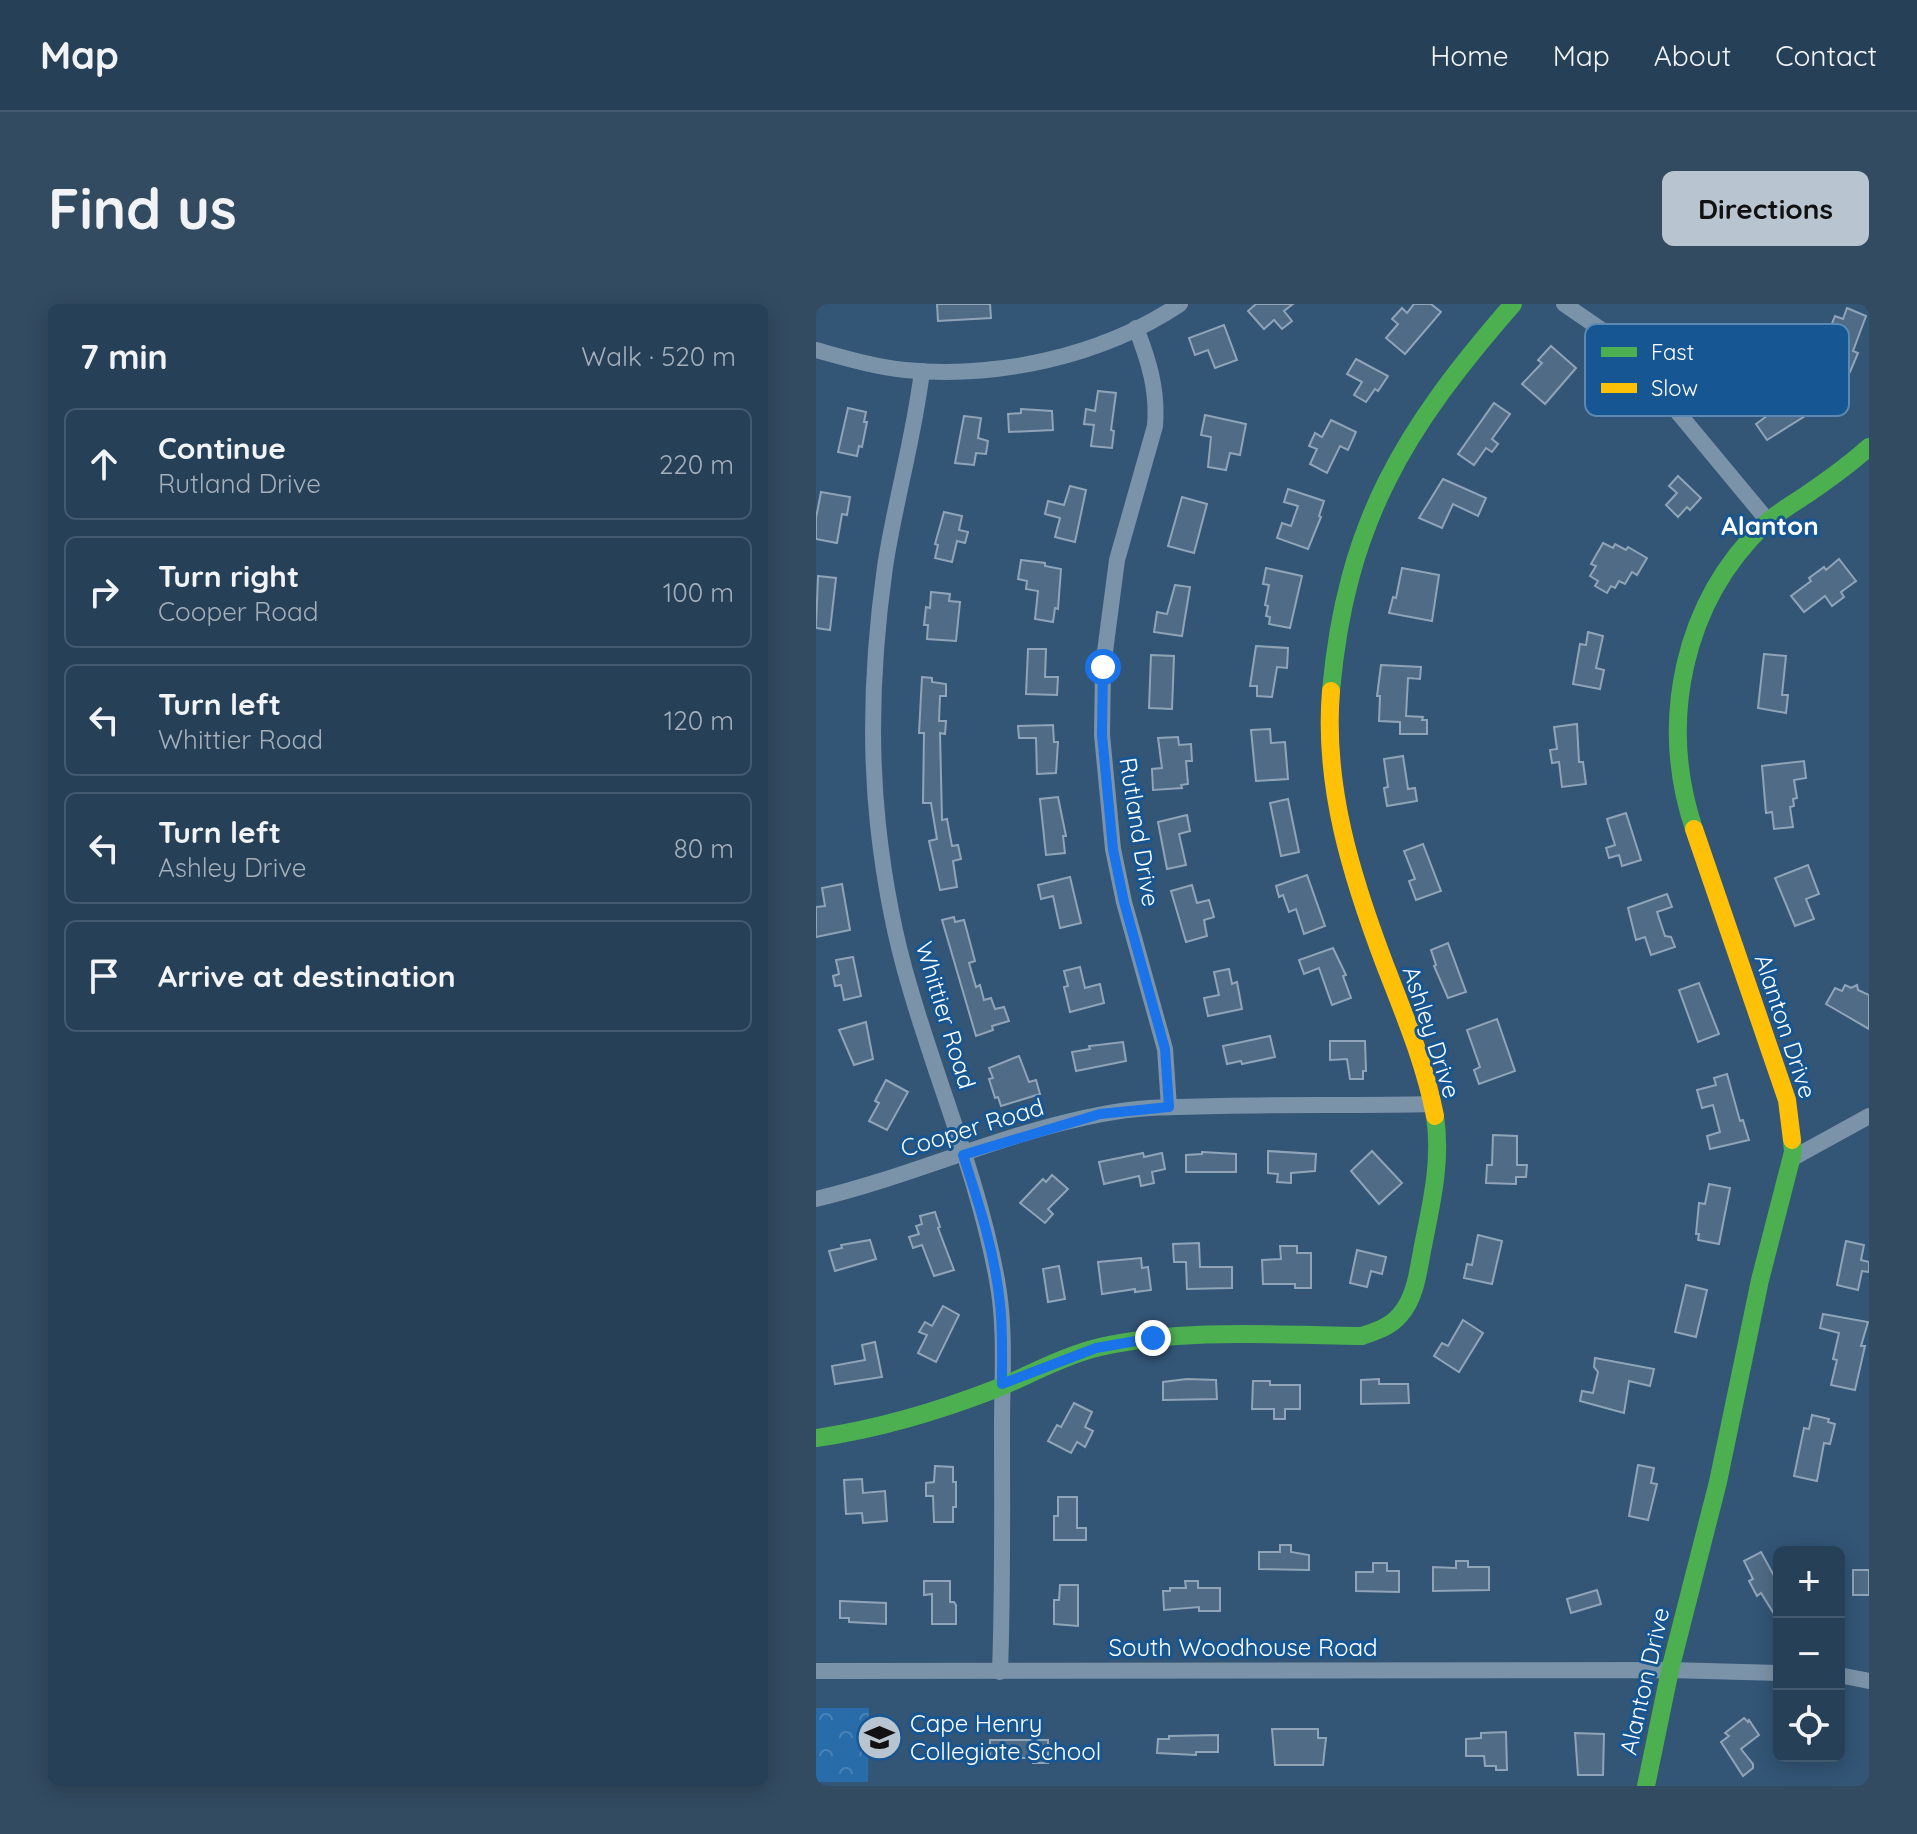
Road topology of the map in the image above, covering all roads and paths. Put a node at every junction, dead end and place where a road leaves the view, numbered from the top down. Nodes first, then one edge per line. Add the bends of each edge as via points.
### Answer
1 (1180, 304) edge
2 (1513, 304) edge
3 (1564, 304) edge
4 (1597, 324) edge
5 (1136, 328) junction
6 (816, 350) edge
7 (922, 371) junction
8 (1680, 416) edge
9 (1869, 447) edge
10 (1768, 521) junction
11 (1432, 1104) junction
12 (1169, 1107) junction
13 (1869, 1116) edge
14 (963, 1155) junction
15 (1791, 1159) junction
16 (816, 1199) edge
17 (1002, 1384) junction
18 (816, 1438) edge
19 (1670, 1670) junction
20 (816, 1671) edge
21 (1000, 1672) junction
22 (1773, 1673) edge
23 (1845, 1676) edge
24 (1869, 1681) edge
25 (1646, 1786) edge

1 - 5 street
2 - 11 street, Ashley Drive via 1451,374 1398,453 1354,560 1332,677 1333,775 1347,851
3 - 4 street
5 - 7 street via 1031,363
5 - 12 street, Rutland Drive via 1155,389 1155,426 1115,573 1103,667 1102,735 1113,849 1165,1049
6 - 7 street
7 - 14 street, Whittier Road via 885,566 874,762 878,825 900,951
8 - 10 street
9 - 10 street, Alanton Drive
10 - 15 street, Alanton Drive via 1733,557 1694,628 1681,678 1679,745 1687,807 1787,1100
11 - 12 street, Cooper Road
11 - 17 street, Ashley Drive via 1437,1173 1417,1280 1408,1307 1387,1327 1362,1336 1125,1341
12 - 14 street, Cooper Road via 1100,1114
13 - 15 street
14 - 16 street, Cooper Road
14 - 17 street, Whittier Road via 998,1283
15 - 19 street, Alanton Drive
17 - 18 street, Ashley Drive via 914,1417
17 - 21 street, Whittier Road
19 - 21 street, South Woodhouse Road
19 - 22 street, South Woodhouse Road
19 - 25 street, Alanton Drive
20 - 21 street, South Woodhouse Road
23 - 24 street

